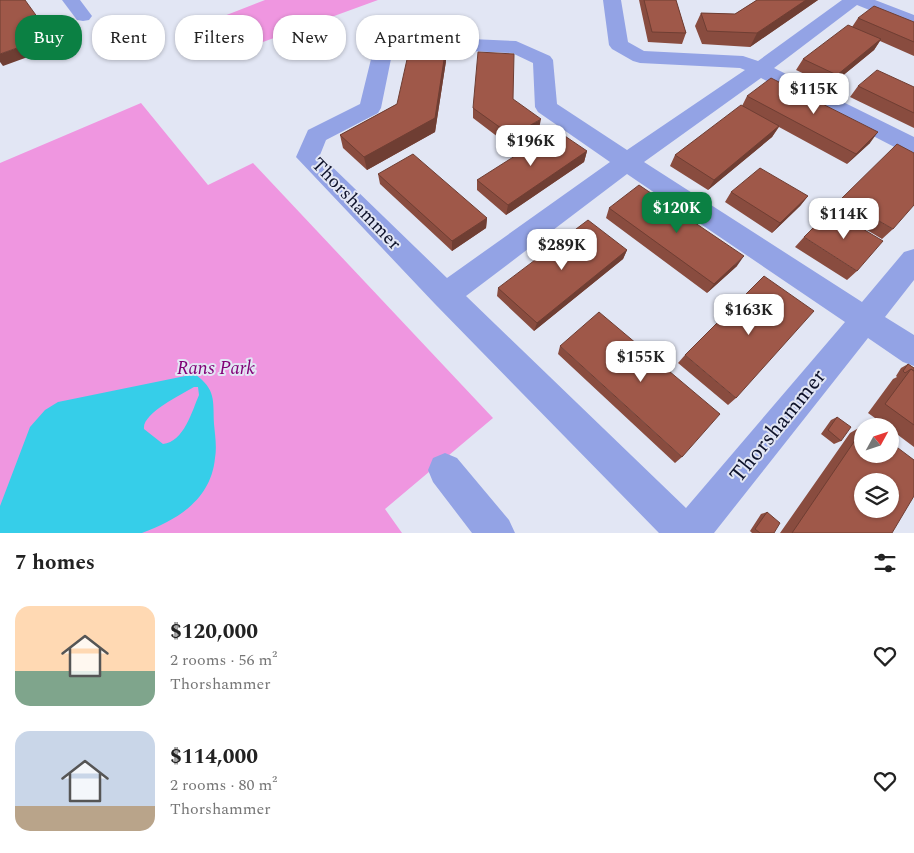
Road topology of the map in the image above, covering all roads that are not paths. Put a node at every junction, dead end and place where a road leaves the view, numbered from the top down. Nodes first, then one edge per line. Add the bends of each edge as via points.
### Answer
1 (71, 0) edge
2 (612, 0) edge
3 (853, 0) edge
4 (859, 0) edge
5 (83, 16) dead end
6 (914, 22) edge
7 (760, 69) junction
8 (914, 147) edge
9 (627, 162) junction
10 (914, 260) edge
11 (446, 295) junction
12 (865, 320) junction
13 (914, 352) edge
14 (444, 470) dead end
15 (496, 533) edge
16 (685, 533) edge
17 (690, 533) edge

1 - 5 street
2 - 7 street via 619,45 640,57 743,62
3 - 7 street
4 - 6 street
7 - 8 street
7 - 9 street
9 - 11 street
9 - 11 street, Thorshammer via 546,107 543,60 516,47 404,42 382,51 370,108 316,135 308,158
9 - 12 street, Thorshammer
10 - 12 street, Thorshammer
11 - 16 street, Thorshammer
12 - 13 street, Thorshammer
12 - 17 street, Thorshammer
14 - 15 street

